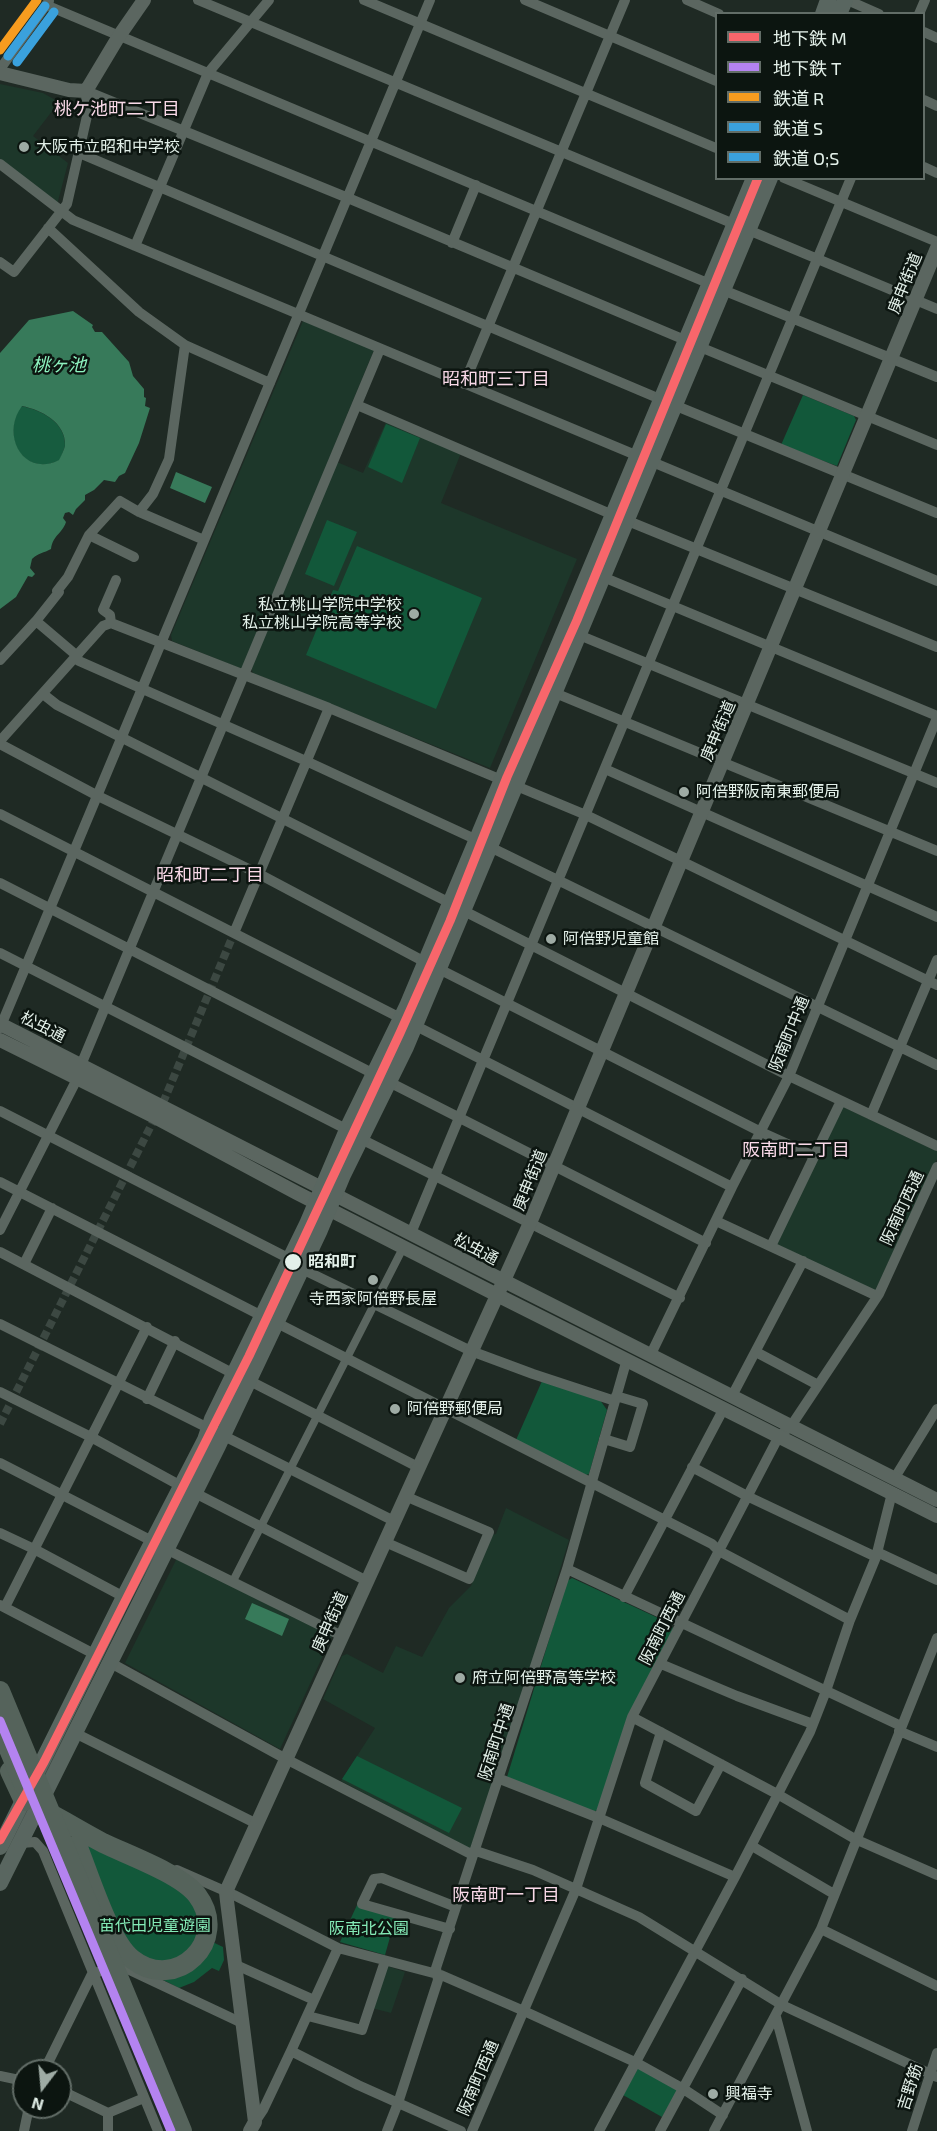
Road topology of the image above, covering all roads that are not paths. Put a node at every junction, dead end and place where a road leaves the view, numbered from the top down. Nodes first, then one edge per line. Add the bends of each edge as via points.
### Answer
1 (144, 0) edge
2 (198, 0) edge
3 (269, 0) edge
4 (364, 0) edge
5 (430, 0) edge
6 (525, 0) edge
7 (625, 0) edge
8 (687, 0) edge
9 (846, 0) edge
10 (48, 2) edge
11 (715, 12) edge
12 (874, 12) edge
13 (250, 22) junction
14 (421, 24) junction
15 (119, 36) junction
16 (610, 36) junction
17 (0, 71) edge
18 (208, 73) junction
19 (715, 80) edge
20 (396, 82) junction
21 (86, 91) junction
22 (586, 93) junction
23 (184, 130) junction
24 (372, 142) junction
25 (715, 147) edge
26 (561, 152) junction
27 (79, 153) junction
28 (0, 164) edge
29 (753, 180) edge
30 (769, 180) edge
31 (789, 180) edge
32 (850, 180) edge
33 (476, 185) junction
34 (160, 186) junction
35 (348, 198) junction
36 (841, 202) junction
37 (536, 211) junction
38 (61, 212) junction
39 (48, 228) junction
40 (741, 228) junction
41 (937, 242) edge
42 (452, 243) junction
43 (135, 246) junction
44 (937, 248) edge
45 (323, 256) junction
46 (817, 260) junction
47 (0, 262) edge
48 (512, 267) junction
49 (716, 287) junction
50 (915, 301) junction
51 (937, 309) edge
52 (298, 315) junction
53 (794, 318) junction
54 (488, 326) junction
55 (692, 344) junction
56 (185, 345) junction
57 (380, 349) junction
58 (892, 358) junction
59 (770, 375) junction
60 (937, 377) edge
61 (270, 383) junction
62 (464, 384) junction
63 (667, 402) junction
64 (357, 405) junction
65 (867, 416) junction
66 (746, 433) junction
67 (937, 445) edge
68 (644, 459) junction
69 (843, 474) junction
70 (722, 490) junction
71 (139, 512) junction
72 (937, 513) edge
73 (621, 518) junction
74 (819, 531) junction
75 (89, 535) junction
76 (204, 540) junction
77 (698, 548) junction
78 (134, 556) dead end
79 (603, 577) junction
80 (116, 580) dead end
81 (937, 581) edge
82 (794, 589) junction
83 (674, 606) junction
84 (36, 621) junction
85 (111, 623) junction
86 (579, 635) junction
87 (161, 643) junction
88 (771, 647) junction
89 (937, 647) edge
90 (76, 655) junction
91 (0, 660) edge
92 (649, 664) junction
93 (243, 675) junction
94 (142, 688) junction
95 (555, 693) junction
96 (43, 694) junction
97 (747, 704) junction
98 (329, 708) junction
99 (937, 717) edge
100 (625, 721) junction
101 (222, 726) junction
102 (122, 738) junction
103 (0, 742) edge
104 (306, 761) junction
105 (723, 762) junction
106 (605, 769) junction
107 (914, 773) junction
108 (201, 778) junction
109 (509, 782) junction
110 (937, 783) edge
111 (98, 796) junction
112 (701, 813) junction
113 (0, 814) edge
114 (586, 815) junction
115 (282, 819) junction
116 (890, 832) junction
117 (178, 835) junction
118 (483, 844) junction
119 (937, 851) edge
120 (74, 853) junction
121 (679, 862) junction
122 (259, 874) junction
123 (559, 880) junction
124 (0, 883) edge
125 (867, 885) junction
126 (154, 892) junction
127 (457, 907) junction
128 (51, 909) junction
129 (937, 917) edge
130 (652, 926) junction
131 (234, 933) junction
132 (844, 940) junction
133 (532, 944) junction
134 (130, 950) junction
135 (0, 953) edge
136 (937, 960) edge
137 (432, 965) junction
138 (27, 967) junction
139 (933, 983) edge
140 (626, 991) junction
141 (508, 1002) junction
142 (817, 1006) junction
143 (106, 1008) junction
144 (408, 1022) junction
145 (1, 1026) edge
146 (0, 1040) edge
147 (901, 1047) junction
148 (600, 1051) junction
149 (483, 1061) junction
150 (936, 1061) edge
151 (81, 1065) junction
152 (789, 1076) junction
153 (382, 1078) junction
154 (77, 1079) junction
155 (841, 1101) junction
156 (578, 1107) junction
157 (0, 1111) edge
158 (871, 1115) junction
159 (459, 1118) junction
160 (761, 1132) junction
161 (354, 1134) junction
162 (49, 1136) junction
163 (937, 1146) edge
164 (814, 1156) junction
165 (553, 1166) junction
166 (937, 1167) edge
167 (435, 1176) junction
168 (934, 1180) edge
169 (0, 1182) edge
170 (732, 1187) junction
171 (20, 1192) junction
172 (326, 1198) junction
173 (52, 1208) junction
174 (716, 1221) junction
175 (530, 1223) junction
176 (0, 1230) edge
177 (411, 1233) junction
178 (706, 1243) junction
179 (404, 1246) junction
180 (771, 1246) junction
181 (0, 1252) edge
182 (803, 1261) junction
183 (24, 1264) junction
184 (296, 1264) junction
185 (500, 1288) junction
186 (877, 1296) junction
187 (680, 1298) junction
188 (376, 1304) junction
189 (269, 1319) junction
190 (0, 1324) edge
191 (147, 1327) junction
192 (175, 1341) junction
193 (471, 1351) junction
194 (756, 1353) junction
195 (651, 1354) junction
196 (347, 1359) junction
197 (627, 1359) junction
198 (241, 1377) junction
199 (119, 1384) junction
200 (818, 1385) junction
201 (0, 1392) edge
202 (147, 1399) junction
203 (616, 1399) junction
204 (728, 1402) junction
205 (444, 1409) junction
206 (936, 1414) edge
207 (318, 1415) junction
208 (791, 1426) junction
209 (215, 1433) junction
210 (779, 1436) junction
211 (91, 1437) junction
212 (604, 1439) junction
213 (0, 1462) edge
214 (418, 1467) junction
215 (692, 1467) junction
216 (290, 1470) junction
217 (592, 1483) junction
218 (893, 1486) junction
219 (188, 1489) junction
220 (63, 1495) junction
221 (405, 1496) junction
222 (749, 1497) junction
223 (937, 1500) edge
224 (937, 1516) edge
225 (394, 1521) junction
226 (664, 1521) junction
227 (261, 1527) junction
228 (0, 1533) edge
229 (385, 1542) junction
230 (159, 1545) junction
231 (34, 1549) junction
232 (719, 1551) junction
233 (876, 1555) junction
234 (567, 1569) junction
235 (937, 1580) edge
236 (233, 1581) junction
237 (367, 1581) junction
238 (124, 1597) junction
239 (624, 1597) junction
240 (3, 1606) edge
241 (850, 1620) junction
242 (681, 1624) junction
243 (342, 1636) junction
244 (937, 1638) edge
245 (102, 1659) junction
246 (661, 1664) junction
247 (0, 1678) edge
248 (0, 1691) edge
249 (826, 1691) junction
250 (632, 1717) junction
251 (813, 1724) junction
252 (0, 1728) edge
253 (900, 1729) junction
254 (75, 1732) junction
255 (661, 1732) junction
256 (937, 1747) edge
257 (0, 1750) edge
258 (286, 1759) junction
259 (0, 1764) edge
260 (722, 1764) junction
261 (34, 1768) junction
262 (500, 1779) junction
263 (779, 1795) junction
264 (32, 1806) junction
265 (599, 1818) junction
266 (256, 1824) junction
267 (855, 1839) junction
268 (21, 1843) junction
269 (752, 1846) junction
270 (0, 1847) edge
271 (476, 1851) junction
272 (937, 1875) edge
273 (735, 1877) junction
274 (0, 1883) edge
275 (576, 1889) junction
276 (226, 1892) junction
277 (834, 1894) junction
278 (456, 1908) junction
279 (450, 1929) junction
280 (820, 1929) junction
281 (338, 1948) junction
282 (696, 1951) junction
283 (385, 1961) junction
284 (234, 1964) junction
285 (119, 1965) junction
286 (92, 1974) junction
287 (437, 1975) junction
288 (742, 1979) junction
289 (937, 1986) edge
290 (314, 2000) junction
291 (782, 2004) junction
292 (524, 2011) junction
293 (308, 2016) junction
294 (776, 2017) junction
295 (242, 2023) junction
296 (291, 2051) junction
297 (937, 2053) edge
298 (50, 2059) edge
299 (637, 2062) junction
300 (934, 2076) edge
301 (682, 2088) junction
302 (72, 2096) edge
303 (144, 2098) junction
304 (398, 2103) junction
305 (108, 2113) junction
306 (723, 2115) junction
307 (253, 2126) edge
308 (108, 2131) edge
309 (158, 2131) edge
310 (167, 2131) edge
311 (182, 2131) edge
312 (188, 2131) edge
313 (387, 2131) edge
314 (461, 2131) edge
315 (472, 2131) edge
316 (599, 2131) edge
317 (660, 2131) edge
318 (714, 2131) edge
319 (807, 2131) edge
320 (912, 2131) edge

1 - 15 street
2 - 13 street
3 - 13 street
4 - 14 street
5 - 14 street
6 - 16 street
7 - 16 street
8 - 11 street
9 - 12 street
10 - 15 street
10 - 17 street
13 - 18 street
13 - 20 street
14 - 20 street
14 - 22 street
15 - 18 street
15 - 21 street
16 - 19 street
16 - 22 street
17 - 21 street
18 - 23 street
18 - 24 street
20 - 24 street
20 - 26 street
21 - 23 street
21 - 27 street via 87,116
22 - 25 street
22 - 26 street
23 - 34 street
23 - 35 street
24 - 33 street
24 - 35 street
26 - 37 street
26 - 40 street
27 - 34 street
27 - 38 street via 67,204
28 - 38 street
29 - 40 main road
30 - 40 main road
31 - 36 street
32 - 36 street
33 - 37 street
33 - 42 street
34 - 43 street
34 - 45 street
35 - 42 street
35 - 45 street
36 - 41 street
36 - 46 street
37 - 48 street
37 - 49 street
38 - 39 street
38 - 43 street
39 - 47 street via 14,272
39 - 56 street via 139,312
40 - 46 street
40 - 49 main road
42 - 48 street
43 - 52 street
44 - 50 street, 庚申街道
45 - 52 street
45 - 54 street
46 - 50 street
46 - 53 street
48 - 54 street
48 - 55 street
49 - 53 street
49 - 55 main road
50 - 51 street
50 - 58 street, 庚申街道
52 - 57 street
52 - 61 street
53 - 58 street
53 - 59 street
54 - 62 street
54 - 63 street
55 - 59 street
55 - 63 main road
56 - 61 street
56 - 71 street via 169,459 153,494
57 - 62 street
57 - 64 street
58 - 60 street
58 - 65 street, 庚申街道
59 - 65 street
59 - 66 street
61 - 76 street
62 - 68 street
63 - 66 street
63 - 68 main road
64 - 73 street
64 - 93 street
65 - 67 street
65 - 69 street, 庚申街道
66 - 69 street
66 - 70 street
68 - 70 street
68 - 73 main road
69 - 72 street
69 - 74 street, 庚申街道
70 - 74 street
70 - 77 street
71 - 75 street via 120,501
71 - 76 street
73 - 77 street
73 - 79 main road
73 - 109 main road
74 - 81 street
74 - 82 street, 庚申街道
75 - 78 street
75 - 84 street via 59,592
76 - 87 street
77 - 82 street
77 - 83 street
79 - 83 street
79 - 86 main road
80 - 85 street via 103,610 110,615
82 - 88 street, 庚申街道
82 - 89 street
83 - 88 street
83 - 92 street
84 - 90 street
84 - 91 street
85 - 87 street
85 - 90 street via 103,626
86 - 92 street
86 - 95 main road
87 - 93 street
87 - 94 street
88 - 97 street, 庚申街道
88 - 99 street
90 - 94 street via 79,661
90 - 96 street
92 - 97 street
92 - 100 street
93 - 98 street
93 - 101 street
94 - 101 street
94 - 102 street
95 - 100 street
95 - 109 main road
96 - 102 street
96 - 103 street
97 - 105 street, 庚申街道
97 - 107 street
98 - 104 street
98 - 109 street
99 - 107 street, 阪南町中通
100 - 105 street
100 - 106 street
101 - 104 street
101 - 108 street
102 - 108 street
102 - 111 street
103 - 111 street
104 - 115 street
104 - 118 street
105 - 112 street, 庚申街道
105 - 116 street
106 - 112 street
106 - 114 street
107 - 110 street
107 - 116 street, 阪南町中通
108 - 115 street
108 - 117 street
109 - 114 street
109 - 118 main road
111 - 117 street
111 - 120 street
112 - 121 street, 庚申街道
112 - 125 street
113 - 120 street
114 - 121 street
114 - 123 street
115 - 122 street
115 - 127 street
116 - 119 street
116 - 125 street, 阪南町中通
117 - 122 street
117 - 126 street
118 - 123 street
118 - 127 main road
120 - 126 street
120 - 128 street
121 - 130 street, 庚申街道
121 - 132 street
122 - 131 street
122 - 137 street
123 - 130 street
123 - 133 street
124 - 128 street
125 - 129 street
125 - 132 street, 阪南町中通
126 - 131 street
126 - 134 street
127 - 133 street
127 - 137 main road
128 - 134 street
128 - 138 street
130 - 140 street, 庚申街道
130 - 142 street
131 - 144 street
132 - 139 street
132 - 142 street, 阪南町中通
133 - 140 street
133 - 141 street
134 - 143 street
134 - 153 street
135 - 138 street
136 - 139 street
137 - 141 street
137 - 144 main road
138 - 143 street
138 - 145 street
139 - 147 street
140 - 148 street, 庚申街道
140 - 152 street
141 - 148 street
141 - 149 street
142 - 147 street
142 - 152 street, 阪南町中通
143 - 151 street
143 - 161 street
144 - 149 street
144 - 153 main road
145 - 151 street, 松虫通
146 - 154 street, 松虫通
147 - 150 street
147 - 158 street
148 - 156 street, 庚申街道
148 - 160 street
149 - 156 street
149 - 159 street
151 - 172 street, 松虫通
152 - 155 street
152 - 160 street, 阪南町中通
153 - 159 street
153 - 161 main road
154 - 162 street
154 - 172 street, 松虫通
155 - 158 street
155 - 164 street
156 - 165 street, 庚申街道
156 - 170 street
157 - 162 street
158 - 163 street
159 - 165 street
159 - 167 street
160 - 164 street
160 - 170 street, 阪南町中通
161 - 167 street
161 - 172 main road
162 - 171 street
162 - 184 street
164 - 180 street
165 - 175 street, 庚申街道
165 - 178 street
166 - 168 street, 阪南町西通
167 - 175 street
167 - 177 street
168 - 186 street, 阪南町西通
169 - 171 street
170 - 174 street, 阪南町中通
171 - 173 street
171 - 176 street
172 - 177 street, 松虫通
172 - 179 street, 松虫通
172 - 184 main road
173 - 183 street
173 - 189 street
174 - 178 street, 阪南町中通
174 - 180 street
175 - 185 street, 庚申街道
175 - 187 street
177 - 185 street, 松虫通
178 - 187 street, 阪南町中通
179 - 185 street, 松虫通
179 - 188 street
180 - 182 street
181 - 183 street
182 - 186 street
182 - 194 street
183 - 191 street
184 - 188 street
184 - 189 main road
185 - 193 street, 庚申街道
185 - 195 street, 松虫通
185 - 197 street, 松虫通
186 - 200 street, 阪南町西通
187 - 195 street, 阪南町中通
188 - 193 street
188 - 196 street
189 - 196 street
189 - 198 main road
190 - 199 street
191 - 192 street
191 - 199 street
192 - 198 street
192 - 202 street
193 - 203 street
193 - 205 street, 庚申街道
194 - 200 street
194 - 204 street
195 - 204 street, 松虫通
196 - 205 street
196 - 207 street
197 - 203 street, 阪南町中通
197 - 204 street, 松虫通
198 - 207 street
198 - 209 main road
199 - 202 street
199 - 211 street
200 - 208 street, 阪南町西通
201 - 211 street
202 - 209 street
203 - 212 street, 阪南町中通
203 - 212 street via 643,1404 630,1447
204 - 208 street, 松虫通
204 - 210 street, 松虫通
204 - 215 street
205 - 214 street, 庚申街道
205 - 217 street
206 - 218 street
207 - 214 street
207 - 216 street
208 - 210 street, 阪南町西通
208 - 218 street, 松虫通
209 - 216 street
209 - 219 main road
210 - 218 street, 松虫通
210 - 222 street, 阪南町西通
211 - 219 street
211 - 220 street
212 - 217 street, 阪南町中通
213 - 220 street
214 - 221 street, 庚申街道
215 - 222 street
215 - 226 street
216 - 225 street
216 - 227 street
217 - 226 street
217 - 234 street, 阪南町中通
218 - 223 street, 松虫通
218 - 224 street, 松虫通
218 - 233 street
219 - 227 street
219 - 230 main road
220 - 230 street
220 - 231 street
221 - 225 street, 庚申街道
221 - 229 street via 489,1532 469,1579
222 - 232 street, 阪南町西通
222 - 233 street
225 - 229 street, 庚申街道
226 - 232 street
226 - 239 street
227 - 236 street
227 - 237 street
228 - 231 street
229 - 237 street, 庚申街道
230 - 236 street
230 - 238 main road
230 - 245 main road
231 - 238 street
231 - 240 street
232 - 241 street
232 - 242 street, 阪南町西通
233 - 235 street
233 - 241 street
234 - 239 street
234 - 262 street, 阪南町中通
236 - 243 street
237 - 243 street, 庚申街道
238 - 245 main road
239 - 242 street
240 - 245 street
241 - 249 street
242 - 246 street, 阪南町西通
242 - 249 street
243 - 258 street, 庚申街道
244 - 253 street
245 - 254 main road
245 - 258 street
245 - 261 main road
246 - 250 street, 阪南町西通
246 - 251 street
247 - 261 street
248 - 261 highway, bridge
249 - 251 street
249 - 253 street
250 - 255 street
250 - 265 street, 阪南町西通
251 - 263 street
252 - 310 highway, bridge
253 - 256 street
253 - 267 street
254 - 264 main road
254 - 266 street
255 - 260 street
255 - 260 street via 645,1783 696,1811
257 - 264 highway
258 - 266 street, 庚申街道
258 - 271 street via 469,1853
259 - 264 street
260 - 263 street
261 - 264 main road
261 - 264 street
261 - 264 highway, bridge via 77,1845 110,1926 131,1959 160,1971 176,1969 200,1952 207,1936 206,1910 183,1881 101,1842
261 - 311 highway, bridge
262 - 265 street
262 - 271 street, 阪南町中通
263 - 267 street
263 - 269 street
264 - 268 main road
264 - 270 main road
264 - 276 street via 51,1806
265 - 273 street
265 - 275 street, 阪南町西通
266 - 276 street, 庚申街道
267 - 272 street
267 - 277 street
268 - 274 main road
268 - 286 street via 35,1842 43,1851
269 - 273 street
269 - 277 street
271 - 275 street
271 - 278 street, 阪南町中通
273 - 282 street
275 - 282 street via 639,1917
275 - 292 street, 阪南町西通
276 - 281 street
276 - 284 street
277 - 280 street
278 - 279 street, 阪南町中通
278 - 279 street via 382,1878 374,1879 362,1904
279 - 287 street, 阪南町中通
280 - 289 street
280 - 291 street
281 - 283 street
281 - 290 street
282 - 288 street
282 - 299 street
283 - 287 street
283 - 293 street via 362,2030
284 - 290 street
284 - 295 street
285 - 286 street
285 - 295 street
285 - 312 street
286 - 298 street
286 - 303 street
287 - 292 street
287 - 304 street, 阪南町中通
288 - 291 street
288 - 301 street
290 - 293 street
291 - 294 street
291 - 300 street
292 - 299 street
292 - 315 street, 阪南町西通
293 - 296 street
294 - 306 street
294 - 319 street
295 - 307 street
296 - 304 street
296 - 307 street
297 - 300 street, 吉野筋
299 - 301 street
299 - 316 street
300 - 320 street, 吉野筋
301 - 306 street
301 - 317 street
302 - 305 street
303 - 305 street
303 - 309 street
304 - 313 street, 阪南町中通
304 - 314 street
305 - 308 street
306 - 318 street

